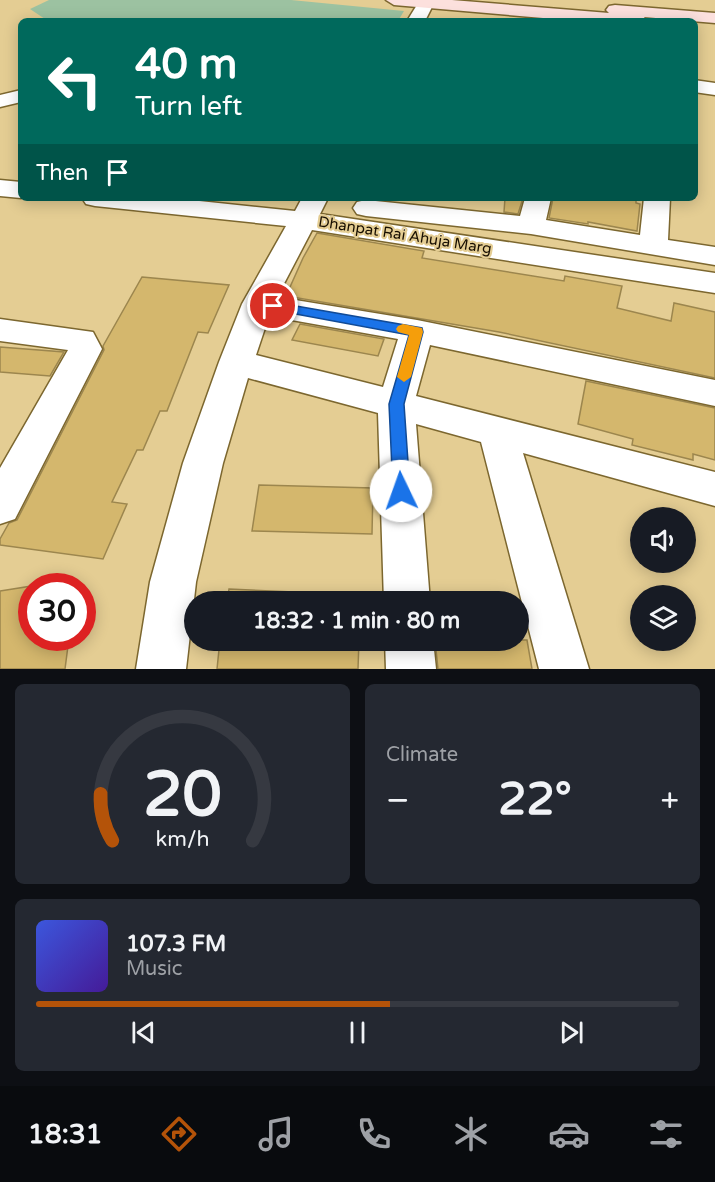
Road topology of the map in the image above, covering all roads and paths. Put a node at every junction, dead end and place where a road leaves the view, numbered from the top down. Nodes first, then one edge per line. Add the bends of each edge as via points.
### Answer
1 (394, 0) edge
2 (500, 0) edge
3 (426, 3) junction
4 (418, 18) edge
5 (603, 18) edge
6 (715, 18) edge
7 (698, 26) edge
8 (715, 28) edge
9 (698, 87) edge
10 (715, 89) edge
11 (18, 97) edge
12 (0, 100) edge
13 (0, 174) edge
14 (18, 176) edge
15 (0, 188) edge
16 (18, 190) edge
17 (176, 201) edge
18 (284, 201) edge
19 (537, 201) edge
20 (657, 201) edge
21 (310, 206) edge
22 (531, 226) junction
23 (653, 245) junction
24 (715, 256) edge
25 (715, 283) edge
26 (258, 304) junction
27 (0, 330) edge
28 (417, 332) junction
29 (236, 362) junction
30 (715, 393) edge
31 (396, 404) junction
32 (497, 430) junction
33 (715, 489) edge
34 (0, 506) edge
35 (406, 591) edge
36 (410, 651) edge
37 (161, 669) edge
38 (411, 669) edge
39 (564, 669) edge

1 - 3 main road
2 - 6 main road
3 - 4 street
3 - 5 main road
7 - 8 main road
9 - 10 street
11 - 12 street
13 - 14 street
15 - 16 street
17 - 21 street, Dhanpat Rai Ahuja Marg
18 - 21 street, Dhanpat Rai Ahuja Marg
19 - 22 street
20 - 23 street
21 - 22 street, Dhanpat Rai Ahuja Marg
21 - 25 street, Dhanpat Rai Ahuja Marg
21 - 26 street
22 - 23 street, Dhanpat Rai Ahuja Marg
23 - 24 street, Dhanpat Rai Ahuja Marg
26 - 28 street
26 - 29 street
27 - 34 street via 81,340 85,349
28 - 30 street
28 - 31 street
29 - 31 street
29 - 37 street via 203,463 173,582
31 - 32 street
31 - 35 street
32 - 33 street
32 - 39 street
36 - 38 street

